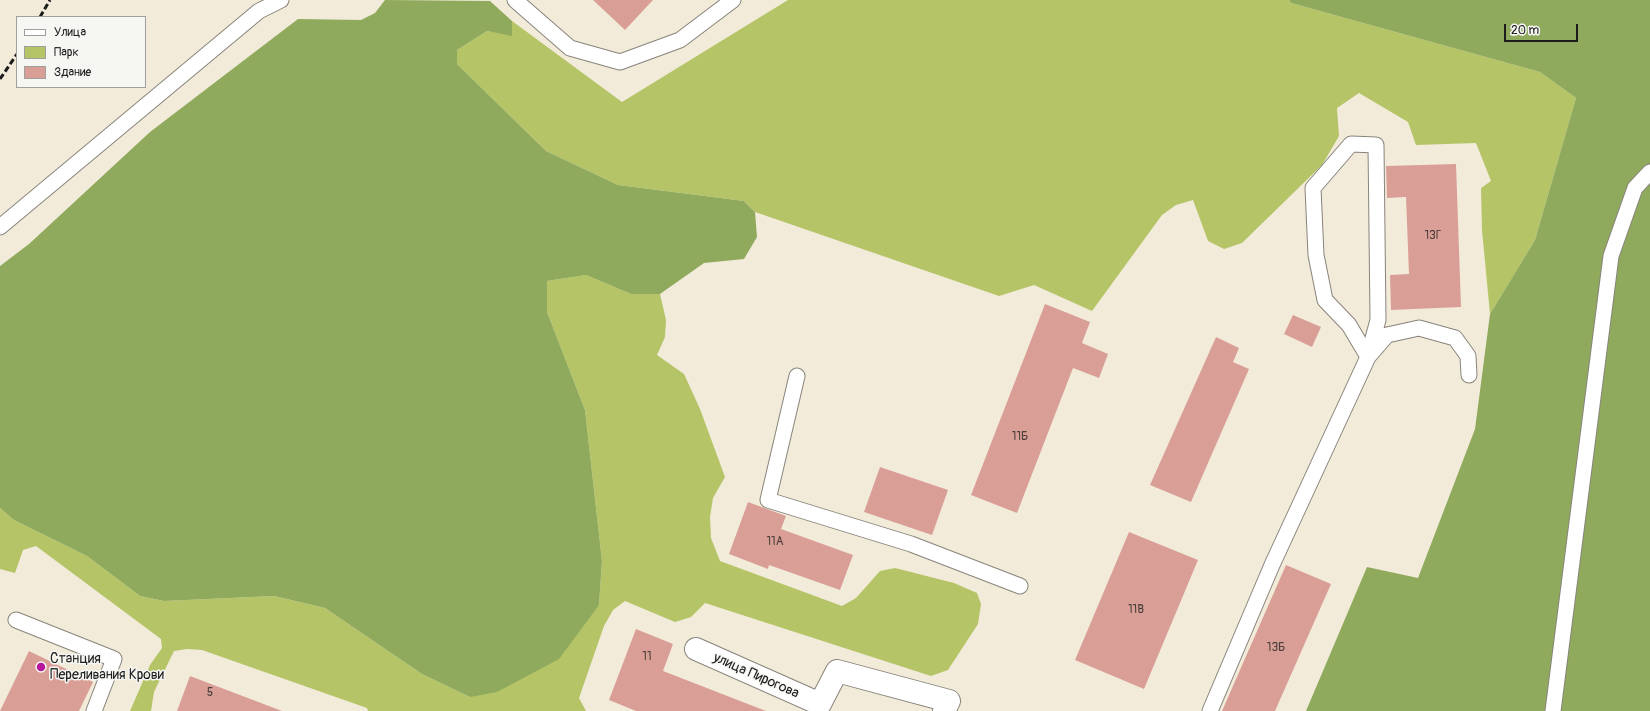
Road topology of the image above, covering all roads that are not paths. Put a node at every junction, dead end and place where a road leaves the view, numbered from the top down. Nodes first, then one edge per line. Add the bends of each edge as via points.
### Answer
1 (281, 0) edge
2 (515, 0) edge
3 (733, 0) edge
4 (1650, 172) edge
5 (0, 227) edge
6 (1368, 357) junction
7 (1469, 375) dead end
8 (797, 376) dead end
9 (1020, 586) dead end
10 (16, 620) dead end
11 (696, 649) dead end
12 (94, 711) edge
13 (944, 711) edge
14 (1210, 711) edge
15 (1553, 711) edge

1 - 5 lane via 259,11
2 - 3 lane via 570,48 620,62 680,40
4 - 15 lane via 1635,188 1611,256
6 - 6 lane via 1378,320 1376,145 1350,144 1313,188 1316,255 1325,300 1349,325
6 - 7 lane via 1387,335 1418,328 1455,338 1468,356
6 - 14 lane via 1272,565
8 - 9 lane via 768,500 911,544
10 - 12 lane via 114,659
11 - 13 street, улица Пирогова via 820,704 837,671 949,701

